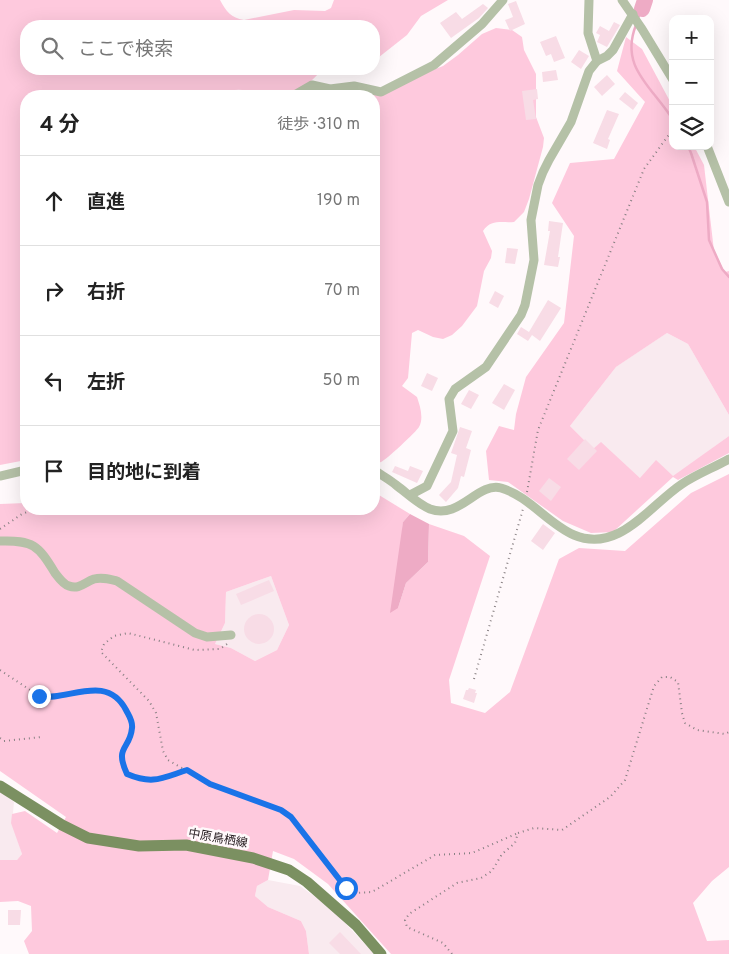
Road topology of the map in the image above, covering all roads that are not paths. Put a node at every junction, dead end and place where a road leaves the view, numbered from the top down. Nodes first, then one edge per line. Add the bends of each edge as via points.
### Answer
1 (503, 0) edge
2 (589, 0) edge
3 (622, 0) edge
4 (633, 14) junction
5 (597, 61) junction
6 (669, 73) edge
7 (303, 90) edge
8 (372, 90) edge
9 (380, 92) edge
10 (709, 150) edge
11 (729, 202) edge
12 (729, 459) edge
13 (20, 471) edge
14 (380, 474) edge
15 (0, 476) edge
16 (410, 495) junction
17 (0, 540) edge
18 (232, 635) road end
19 (0, 786) edge
20 (381, 954) edge

1 - 9 street via 482,24 434,65
2 - 5 street via 588,33
3 - 4 street
4 - 5 street via 613,50
4 - 6 street
5 - 16 street via 589,71 571,122 538,185 532,220 534,260 526,306 486,367 455,389 449,399 452,431 428,486
7 - 8 street via 312,85
10 - 11 street
12 - 16 street via 681,485 630,528 598,539 574,536 525,501 500,488 491,488 453,509 442,511 431,509
13 - 15 street
14 - 16 street
17 - 18 street via 21,540 33,545 43,554 57,577 68,586 78,587 107,578 195,633 207,637
19 - 20 main road, 中原鳥栖線 via 88,838 139,846 186,845 253,858 289,870 356,925

